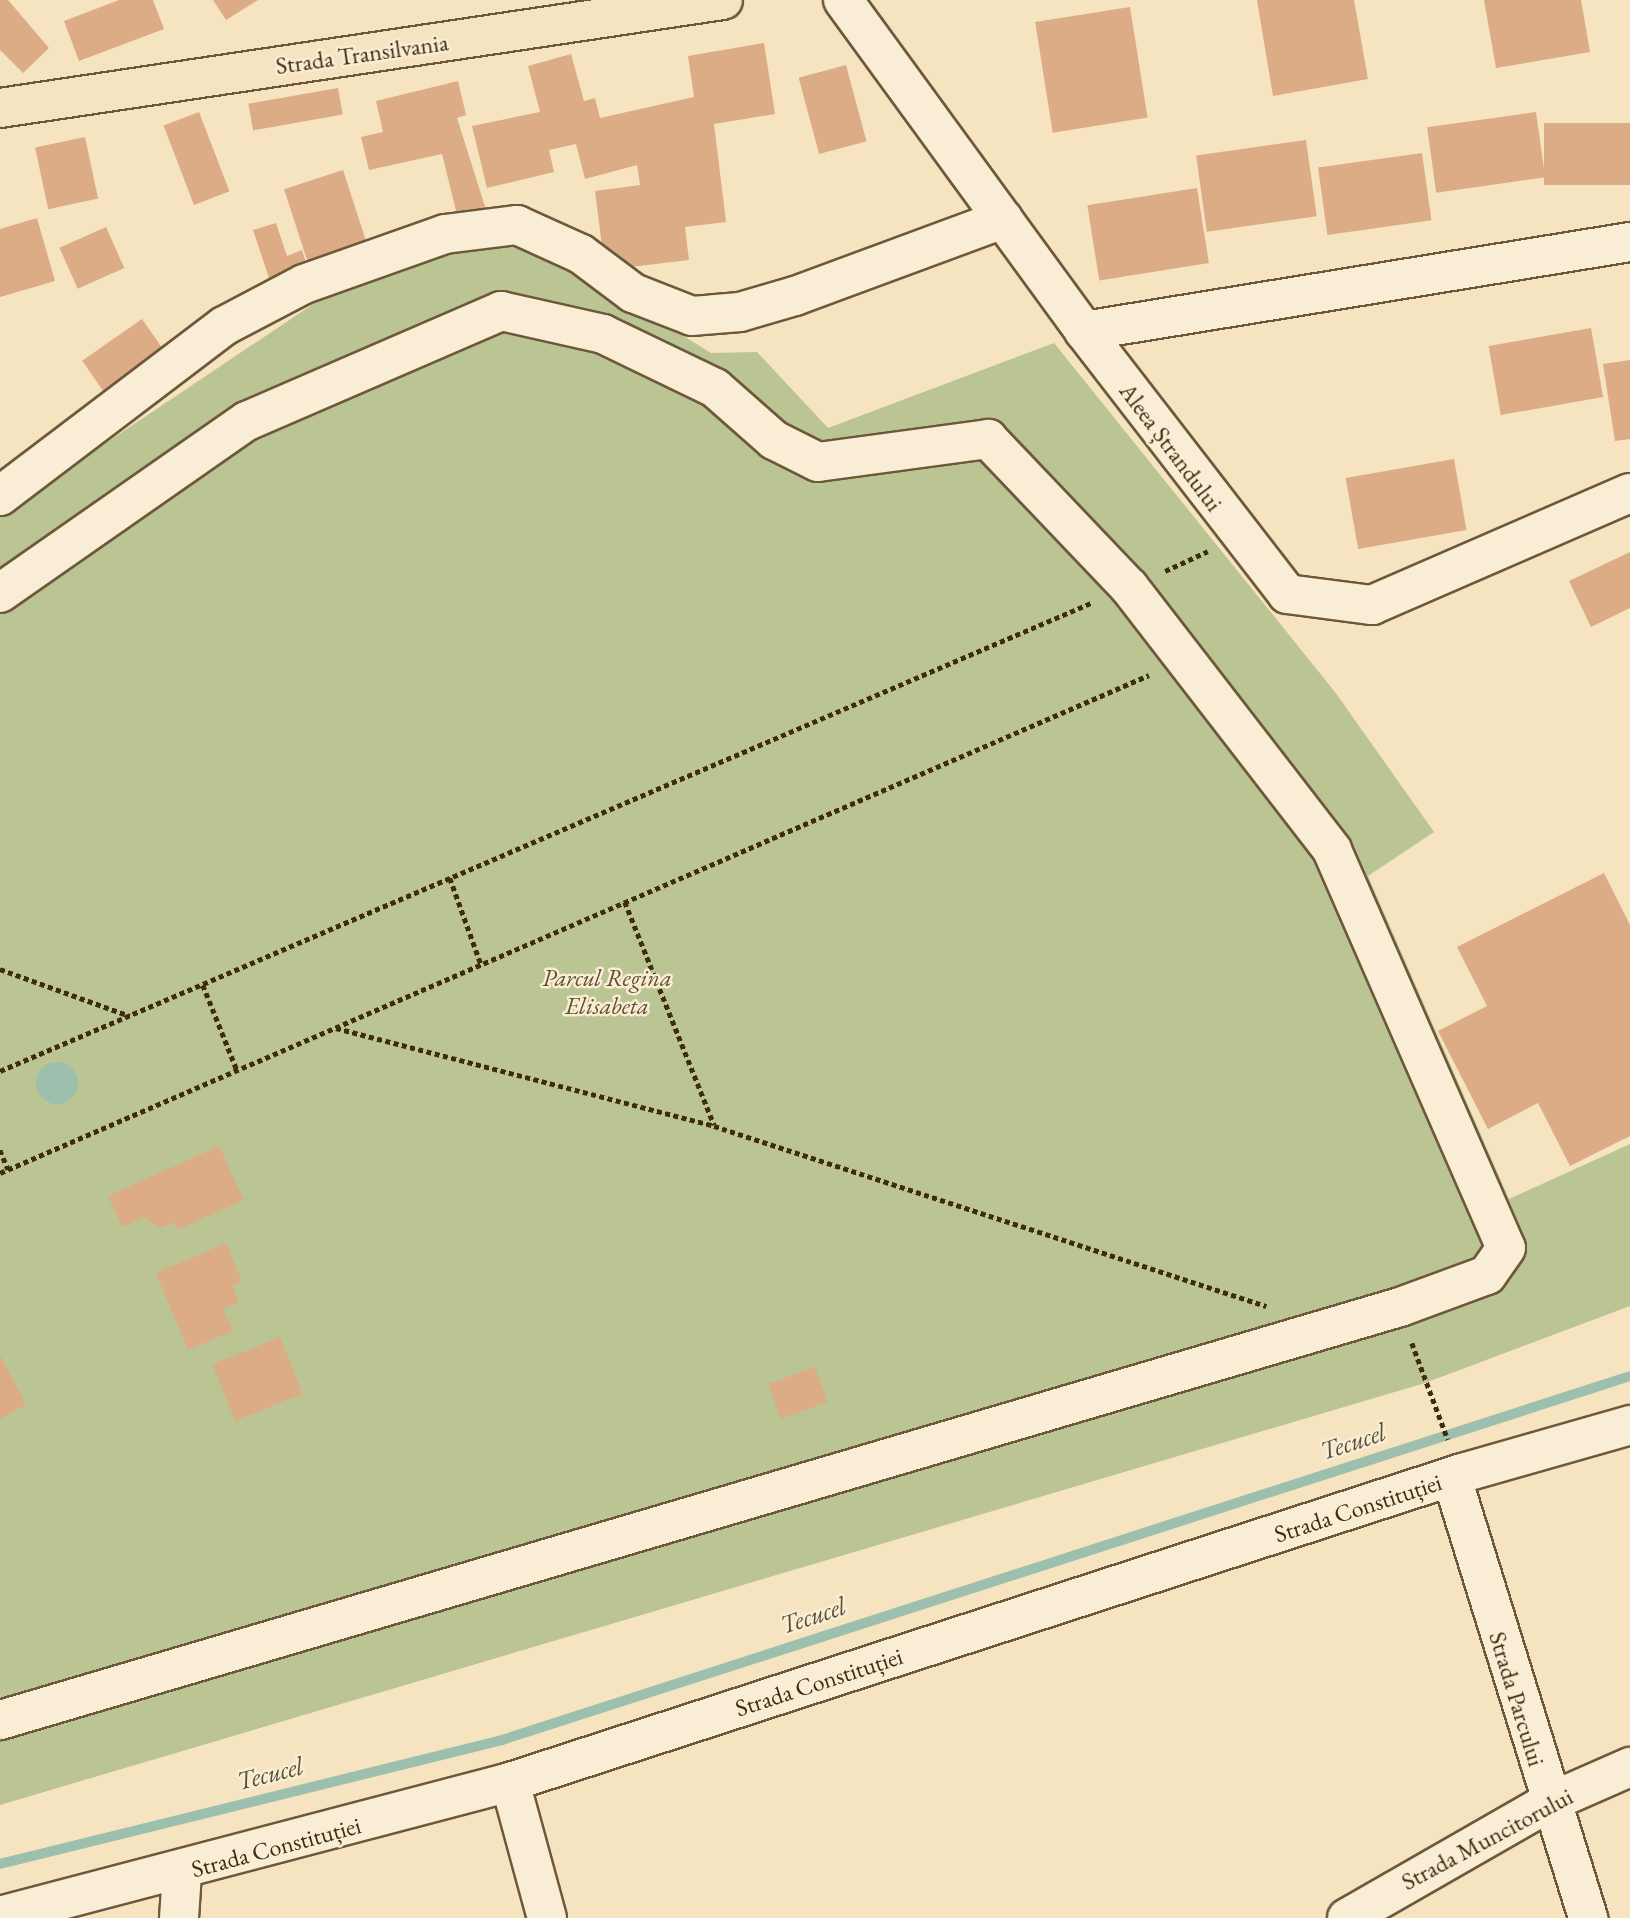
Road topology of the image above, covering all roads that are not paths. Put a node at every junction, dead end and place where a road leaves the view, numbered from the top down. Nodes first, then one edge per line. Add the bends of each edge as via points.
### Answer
1 (723, 0) edge
2 (844, 0) edge
3 (577, 11) edge
4 (0, 108) edge
5 (1003, 219) junction
6 (1630, 242) edge
7 (1084, 331) junction
8 (1630, 493) edge
9 (0, 496) edge
10 (0, 593) edge
11 (1630, 1425) edge
12 (1457, 1475) junction
13 (0, 1720) edge
14 (1630, 1767) edge
15 (510, 1782) junction
16 (1548, 1803) junction
17 (182, 1873) junction
18 (0, 1916) edge
19 (179, 1918) edge
20 (547, 1918) edge
21 (1347, 1918) edge
22 (1588, 1918) edge

1 - 3 main road, Strada Transilvania
2 - 5 street, Aleea Ștrandului
3 - 4 main road, Strada Transilvania
5 - 7 street, Aleea Ștrandului
5 - 9 street via 795,296 740,313 692,316 633,293 581,254 517,225 445,234 304,284 224,326
6 - 7 street
7 - 8 street, Aleea Ștrandului via 1238,537 1287,594 1372,605
10 - 13 street via 247,421 500,311 603,334 715,388 774,440 818,461 988,439 1129,587 1332,850 1506,1248 1487,1275 1330,1327
11 - 12 street, Strada Constituției
12 - 15 street, Strada Constituției
12 - 16 street, Strada Parcului
14 - 16 street, Strada Muncitorului
15 - 17 street, Strada Constituției
15 - 20 street
16 - 21 street, Strada Muncitorului
16 - 22 street, Strada Parcului
17 - 18 street, Strada Constituției
17 - 19 street

